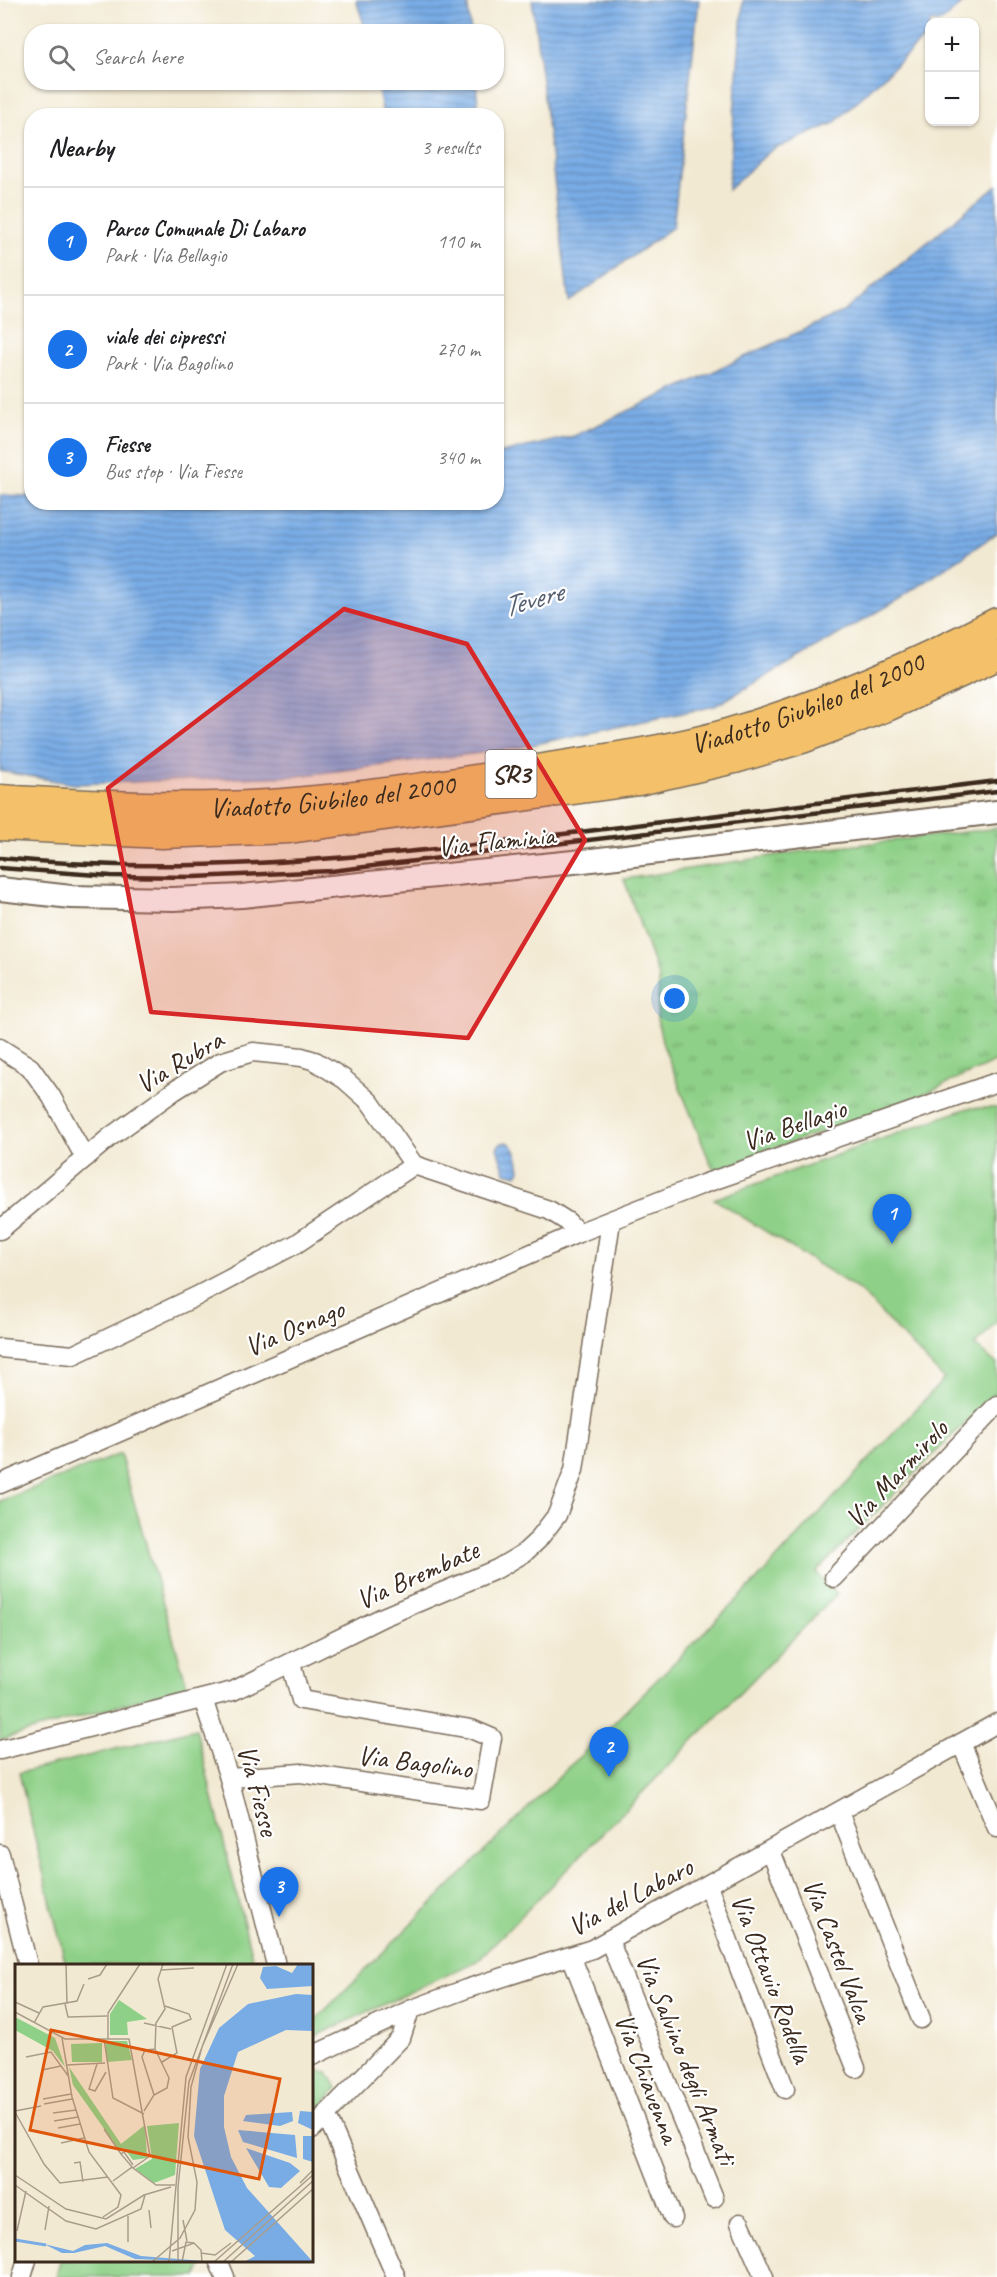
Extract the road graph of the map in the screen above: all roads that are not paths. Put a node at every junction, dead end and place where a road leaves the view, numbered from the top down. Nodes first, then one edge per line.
1 (997, 623) edge
2 (997, 655) edge
3 (0, 800) edge
4 (997, 812) edge
5 (0, 825) edge
6 (0, 889) edge
7 (0, 1048) edge
8 (997, 1082) edge
9 (84, 1158) junction
10 (414, 1166) junction
11 (610, 1221) junction
12 (0, 1230) edge
13 (578, 1233) junction
14 (0, 1348) edge
15 (997, 1405) edge
16 (0, 1484) edge
17 (834, 1578) dead end
18 (291, 1664) junction
19 (203, 1699) junction
20 (997, 1723) edge
21 (961, 1743) junction
22 (0, 1750) edge
23 (229, 1778) junction
24 (839, 1812) junction
25 (997, 1828) edge
26 (771, 1851) junction
27 (0, 1854) edge
28 (708, 1886) junction
29 (609, 1940) junction
30 (572, 1958) junction
31 (28, 1964) edge
32 (276, 1964) edge
33 (410, 2010) junction
34 (921, 2019) dead end
35 (314, 2055) edge
36 (856, 2068) dead end
37 (785, 2089) dead end
38 (326, 2114) junction
39 (314, 2127) edge
40 (714, 2198) dead end
41 (672, 2218) dead end
42 (741, 2223) dead end
43 (26, 2262) edge
44 (219, 2262) edge
45 (22, 2277) edge
46 (225, 2277) edge
47 (396, 2277) edge
48 (764, 2277) edge

1 - 3 highway, Viadotto Giubileo del 2000 / SR3
2 - 5 highway, Viadotto Giubileo del 2000 / SR3
4 - 6 street, Via Flaminia
7 - 9 street
8 - 11 street, Via Bellagio
9 - 10 street, Via Rubra
9 - 12 street, Via Rubra
10 - 13 street
10 - 14 street
11 - 13 street, Via Osnago
11 - 18 street, Via Brembate
13 - 16 street, Via Osnago
15 - 17 street, Via Marmirolo
18 - 19 street, Via Brembate
18 - 23 street, Via Bagolino
19 - 22 street, Via Brembate
19 - 23 street, Via Fiesse
20 - 21 street, Via del Labaro
21 - 24 street, Via del Labaro
21 - 25 street
23 - 32 street, Via Fiesse
24 - 26 street, Via del Labaro
24 - 34 street
26 - 28 street, Via del Labaro
26 - 36 street, Via Castel Valca
27 - 31 street
28 - 29 street, Via del Labaro
28 - 37 street, Via Ottavio Rodella
29 - 30 street, Via del Labaro
29 - 40 street, Via Salvino degli Armati
30 - 33 street, Via del Labaro
30 - 41 street, Via Chiavenna
33 - 35 street, Via del Labaro
33 - 38 street
38 - 39 street
38 - 47 street
42 - 48 street
43 - 45 street
44 - 46 street

